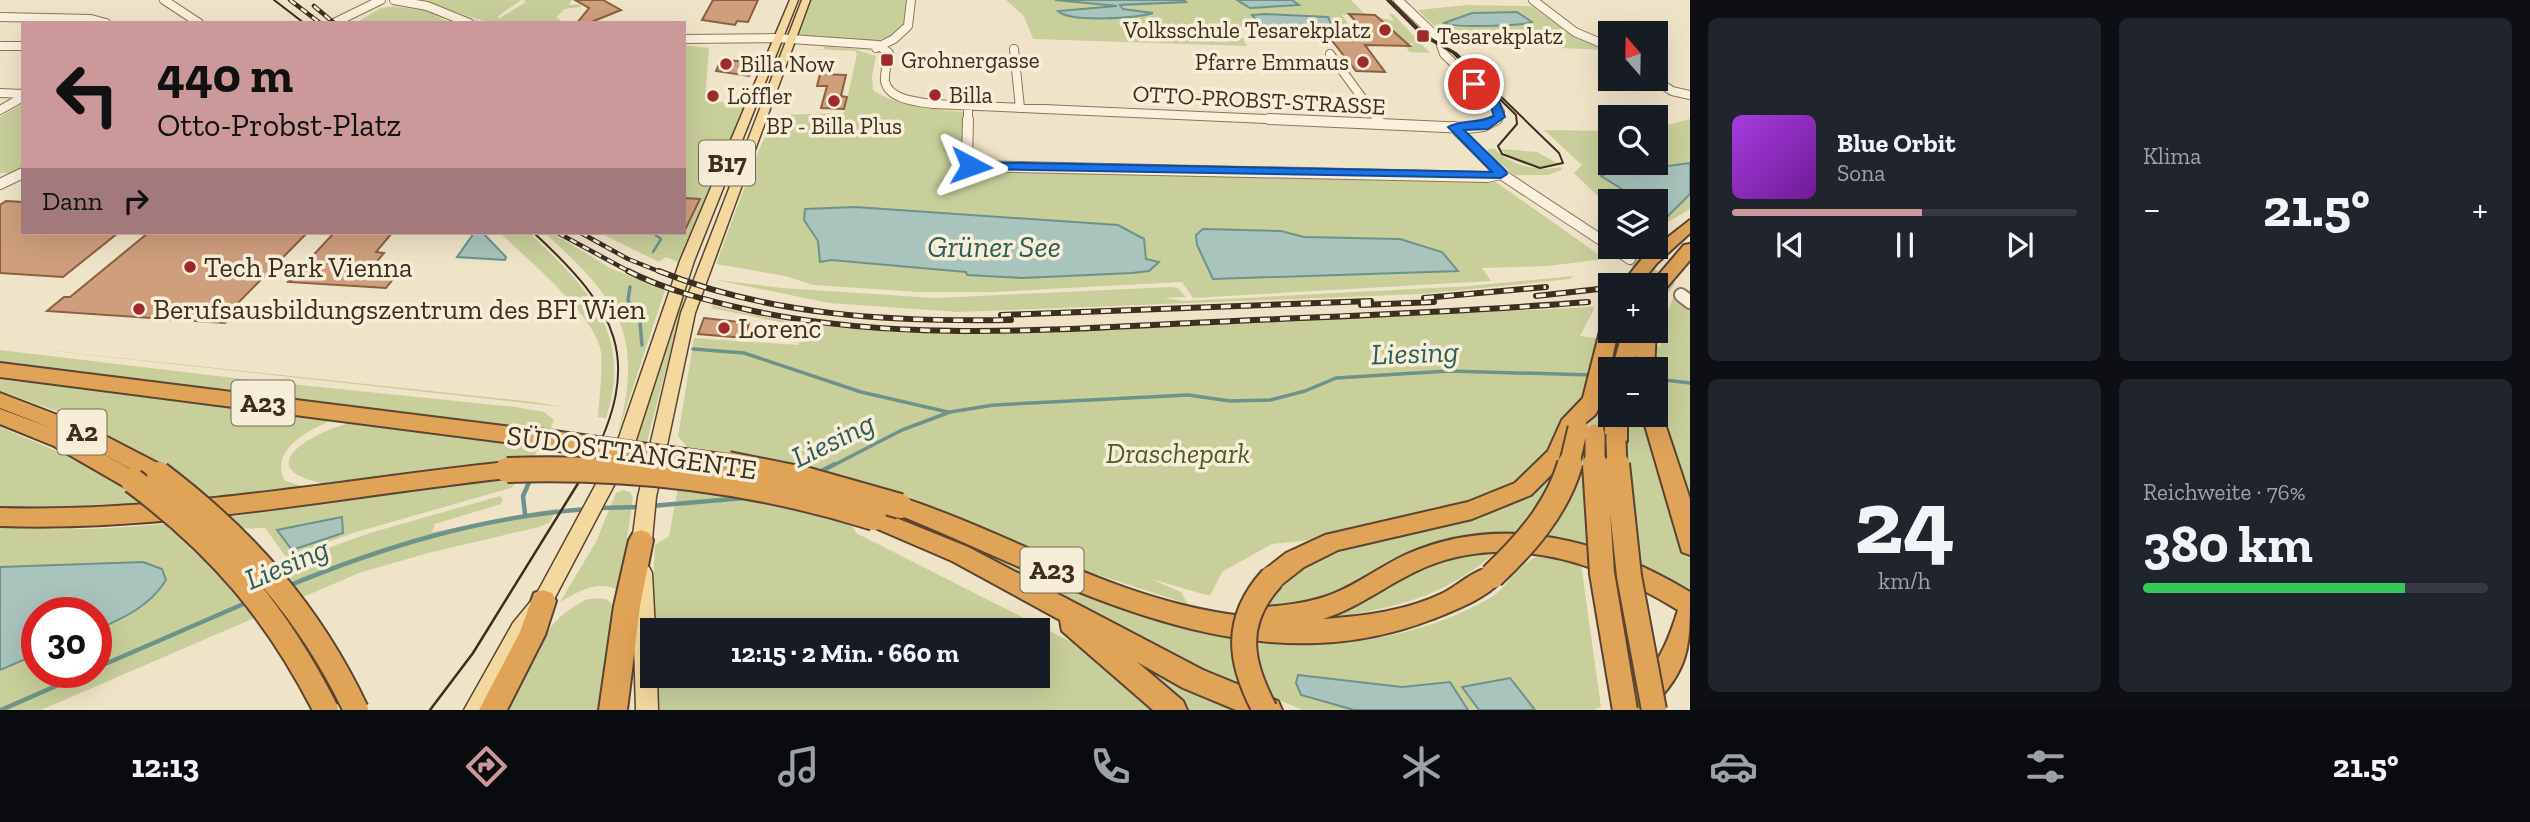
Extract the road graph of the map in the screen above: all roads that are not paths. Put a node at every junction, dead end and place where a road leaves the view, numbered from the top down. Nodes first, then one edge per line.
1 (164, 0) edge
2 (382, 0) edge
3 (394, 0) edge
4 (794, 0) edge
5 (806, 0) edge
6 (911, 0) edge
7 (1398, 0) edge
8 (1533, 0) edge
9 (436, 10) junction
10 (0, 18) edge
11 (98, 21) edge
12 (196, 21) edge
13 (338, 21) edge
14 (349, 21) edge
15 (464, 21) edge
16 (687, 39) edge
17 (783, 41) junction
18 (1598, 42) edge
19 (0, 46) edge
20 (21, 46) edge
21 (878, 47) junction
22 (1014, 49) dead end
23 (1330, 54) dead end
24 (1668, 88) edge
25 (0, 93) edge
26 (1690, 95) edge
27 (21, 96) edge
28 (21, 97) edge
29 (968, 106) junction
30 (1020, 108) junction
31 (0, 110) edge
32 (1381, 124) junction
33 (1454, 127) junction
34 (1501, 174) junction
35 (0, 176) edge
36 (21, 177) edge
37 (0, 187) edge
38 (1690, 225) edge
39 (1598, 238) edge
40 (1690, 249) edge
41 (1640, 273) edge
42 (1668, 275) edge
43 (1606, 343) edge
44 (0, 370) edge
45 (0, 400) edge
46 (1593, 401) junction
47 (0, 416) edge
48 (1617, 427) edge
49 (1656, 427) edge
50 (0, 517) edge
51 (644, 517) junction
52 (1690, 545) edge
53 (1035, 593) junction
54 (543, 601) junction
55 (1690, 605) edge
56 (1690, 611) edge
57 (1208, 623) junction
58 (326, 710) edge
59 (356, 710) edge
60 (475, 710) edge
61 (493, 710) edge
62 (613, 710) edge
63 (647, 710) edge
64 (1173, 710) edge
65 (1267, 710) edge
66 (1626, 710) edge
67 (1654, 710) edge

1 - 12 street
2 - 9 street
2 - 13 street
2 - 14 street
3 - 9 street
4 - 17 main road, B17
5 - 17 main road, B17
6 - 21 street
7 - 33 street, OTTO-PROBST-STRASSE
8 - 18 street
9 - 15 street
10 - 11 street
16 - 17 street
17 - 21 street
17 - 51 main road, B17
17 - 54 main road, B17
19 - 20 street
21 - 29 street, OTTO-PROBST-STRASSE
22 - 30 street
23 - 32 street
24 - 26 street
25 - 27 street
28 - 31 street
29 - 30 street, OTTO-PROBST-STRASSE
29 - 34 street
30 - 32 street, OTTO-PROBST-STRASSE
32 - 33 street, OTTO-PROBST-STRASSE
33 - 34 street
34 - 39 street
35 - 36 street
36 - 37 street
38 - 41 highway
40 - 42 highway
43 - 46 highway, SÜDOSTTANGENTE / A23
44 - 57 highway, SÜDOSTTANGENTE / A23, bridge
45 - 59 highway, A2, bridge
46 - 57 highway, SÜDOSTTANGENTE / A23, bridge
46 - 65 highway, bridge
46 - 66 highway, bridge
47 - 58 highway, A2, bridge
48 - 67 highway, bridge
49 - 52 highway
50 - 53 highway, SÜDOSTTANGENTE / A23, bridge
51 - 62 highway
51 - 63 main road, B17
53 - 64 highway
53 - 65 highway, SÜDOSTTANGENTE / A23
54 - 60 main road, B17
54 - 61 highway
55 - 57 highway
56 - 66 highway

